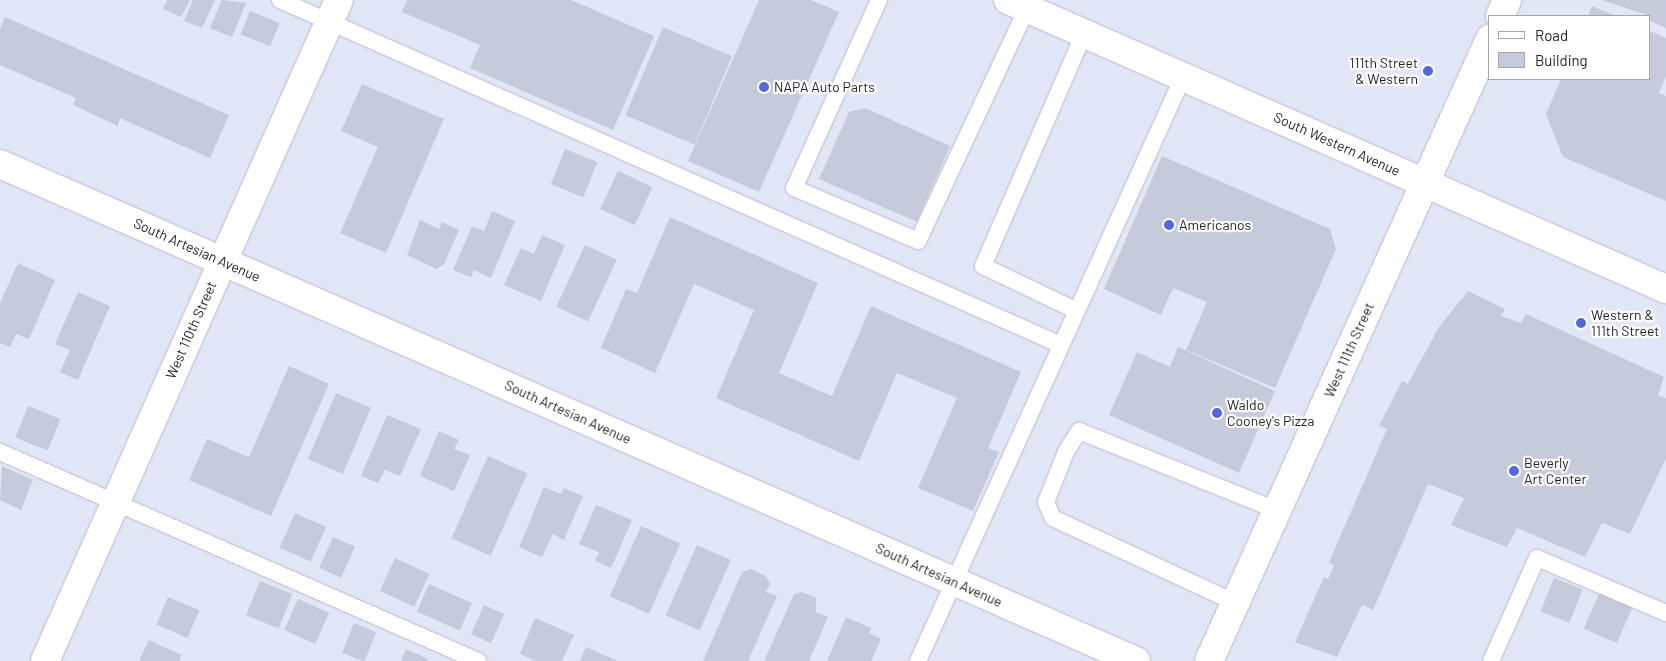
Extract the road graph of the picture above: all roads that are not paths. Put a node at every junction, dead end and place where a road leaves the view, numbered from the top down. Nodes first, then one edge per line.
1 (280, 0) edge
2 (879, 0) edge
3 (1507, 0) edge
4 (1017, 4) edge
5 (334, 11) edge
6 (1500, 15) edge
7 (1084, 34) junction
8 (1488, 43) edge
9 (1183, 77) junction
10 (0, 164) edge
11 (1425, 183) junction
12 (222, 261) junction
13 (1666, 289) edge
14 (1075, 310) junction
15 (1059, 344) junction
16 (0, 452) edge
17 (115, 503) junction
18 (1277, 510) junction
19 (953, 581) junction
20 (1236, 603) junction
21 (1666, 613) edge
22 (45, 661) edge
23 (478, 661) edge
24 (918, 661) edge
25 (1136, 661) edge
26 (1210, 661) edge
27 (1491, 661) edge

1 - 5 lane
2 - 4 lane
3 - 6 street
4 - 7 street, South Western Avenue
5 - 12 street, West 110th Street
5 - 15 lane
7 - 9 street, South Western Avenue
7 - 14 lane
8 - 11 street, West 111th Street
9 - 11 street, South Western Avenue
9 - 14 lane
10 - 12 street, South Artesian Avenue
11 - 13 street, South Western Avenue
11 - 18 street, West 111th Street
12 - 17 street, West 110th Street
12 - 19 street, South Artesian Avenue
14 - 15 lane
15 - 19 lane
16 - 17 lane
17 - 22 street, West 110th Street
17 - 23 lane
18 - 20 street, West 111th Street
18 - 20 lane
19 - 24 lane
19 - 25 street, South Artesian Avenue
20 - 26 street, West 111th Street
21 - 27 lane

